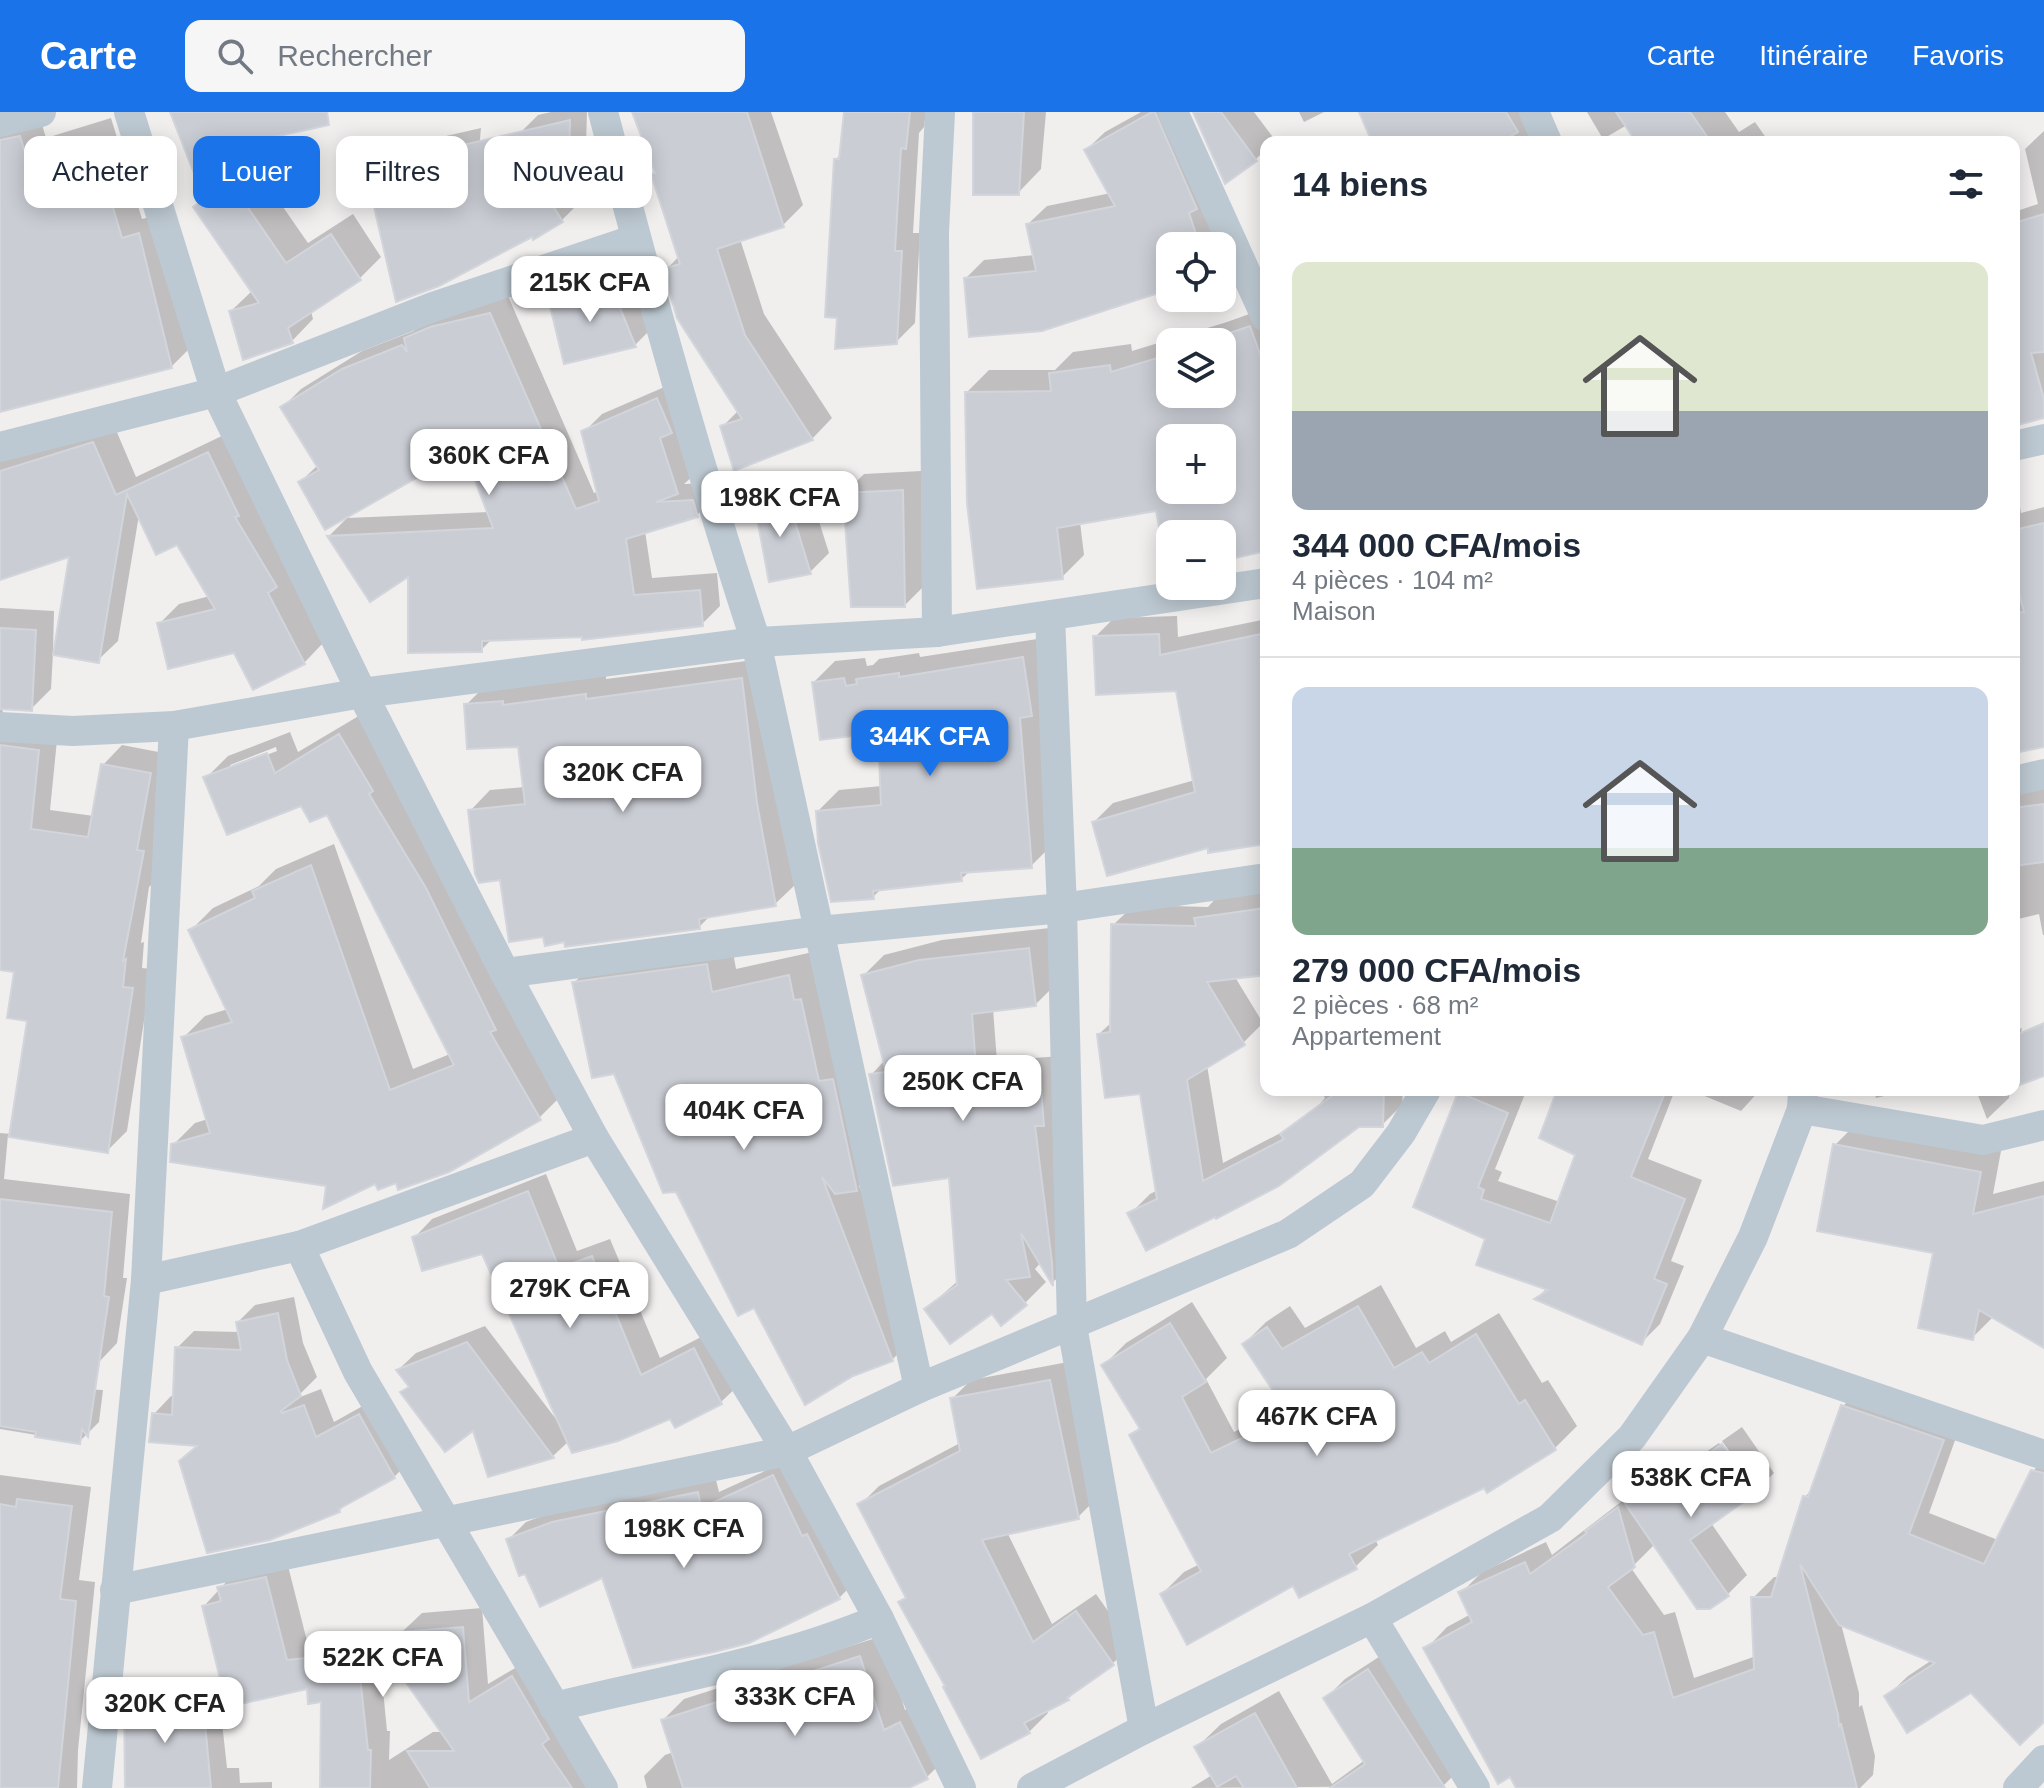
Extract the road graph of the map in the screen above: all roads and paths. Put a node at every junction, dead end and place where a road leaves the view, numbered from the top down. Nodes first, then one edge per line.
1 (41, 112) edge
2 (129, 112) edge
3 (603, 112) edge
4 (940, 112) edge
5 (1173, 112) edge
6 (1534, 112) edge
7 (0, 122) edge
8 (1544, 136) edge
9 (636, 239) junction
10 (1260, 304) edge
11 (216, 392) junction
12 (2044, 439) edge
13 (2020, 445) edge
14 (0, 447) edge
15 (1260, 584) edge
16 (1050, 616) junction
17 (937, 632) junction
18 (756, 642) junction
19 (362, 693) junction
20 (174, 726) junction
21 (0, 727) edge
22 (2044, 774) edge
23 (2020, 780) edge
24 (1260, 879) edge
25 (1062, 908) junction
26 (819, 931) junction
27 (505, 973) junction
28 (1423, 1096) edge
29 (1803, 1100) edge
30 (2044, 1125) edge
31 (594, 1138) junction
32 (299, 1246) junction
33 (146, 1280) junction
34 (1072, 1326) junction
35 (1702, 1338) junction
36 (919, 1388) junction
37 (787, 1451) junction
38 (2044, 1455) edge
39 (447, 1523) junction
40 (115, 1590) junction
41 (1372, 1618) junction
42 (879, 1619) junction
43 (554, 1707) junction
44 (1144, 1729) junction
45 (2044, 1760) edge
46 (97, 1788) edge
47 (603, 1788) edge
48 (961, 1788) edge
49 (1032, 1788) edge
50 (1475, 1788) edge
51 (2018, 1788) edge

1 - 7 street
2 - 11 street
3 - 9 street
4 - 17 street
5 - 10 street
6 - 8 street
9 - 11 street
9 - 18 street
11 - 14 street
11 - 19 street
12 - 13 street
15 - 16 street
16 - 17 street
16 - 25 street
17 - 18 street
18 - 19 street
18 - 26 street
19 - 20 street
19 - 27 street
20 - 21 street
20 - 33 street
22 - 23 street
24 - 25 street
25 - 26 street
25 - 34 street
26 - 27 street
26 - 36 street
27 - 31 street
28 - 34 street
29 - 30 street
29 - 35 street
31 - 32 street
31 - 37 street
32 - 33 street
32 - 39 street
33 - 40 street
34 - 36 street
34 - 44 street
35 - 38 street
35 - 41 street
36 - 37 street
37 - 39 street
37 - 42 street
39 - 40 street
39 - 43 street
40 - 46 street
41 - 44 street
41 - 50 street
42 - 43 street
42 - 48 street
43 - 47 street
44 - 49 street
45 - 51 street

